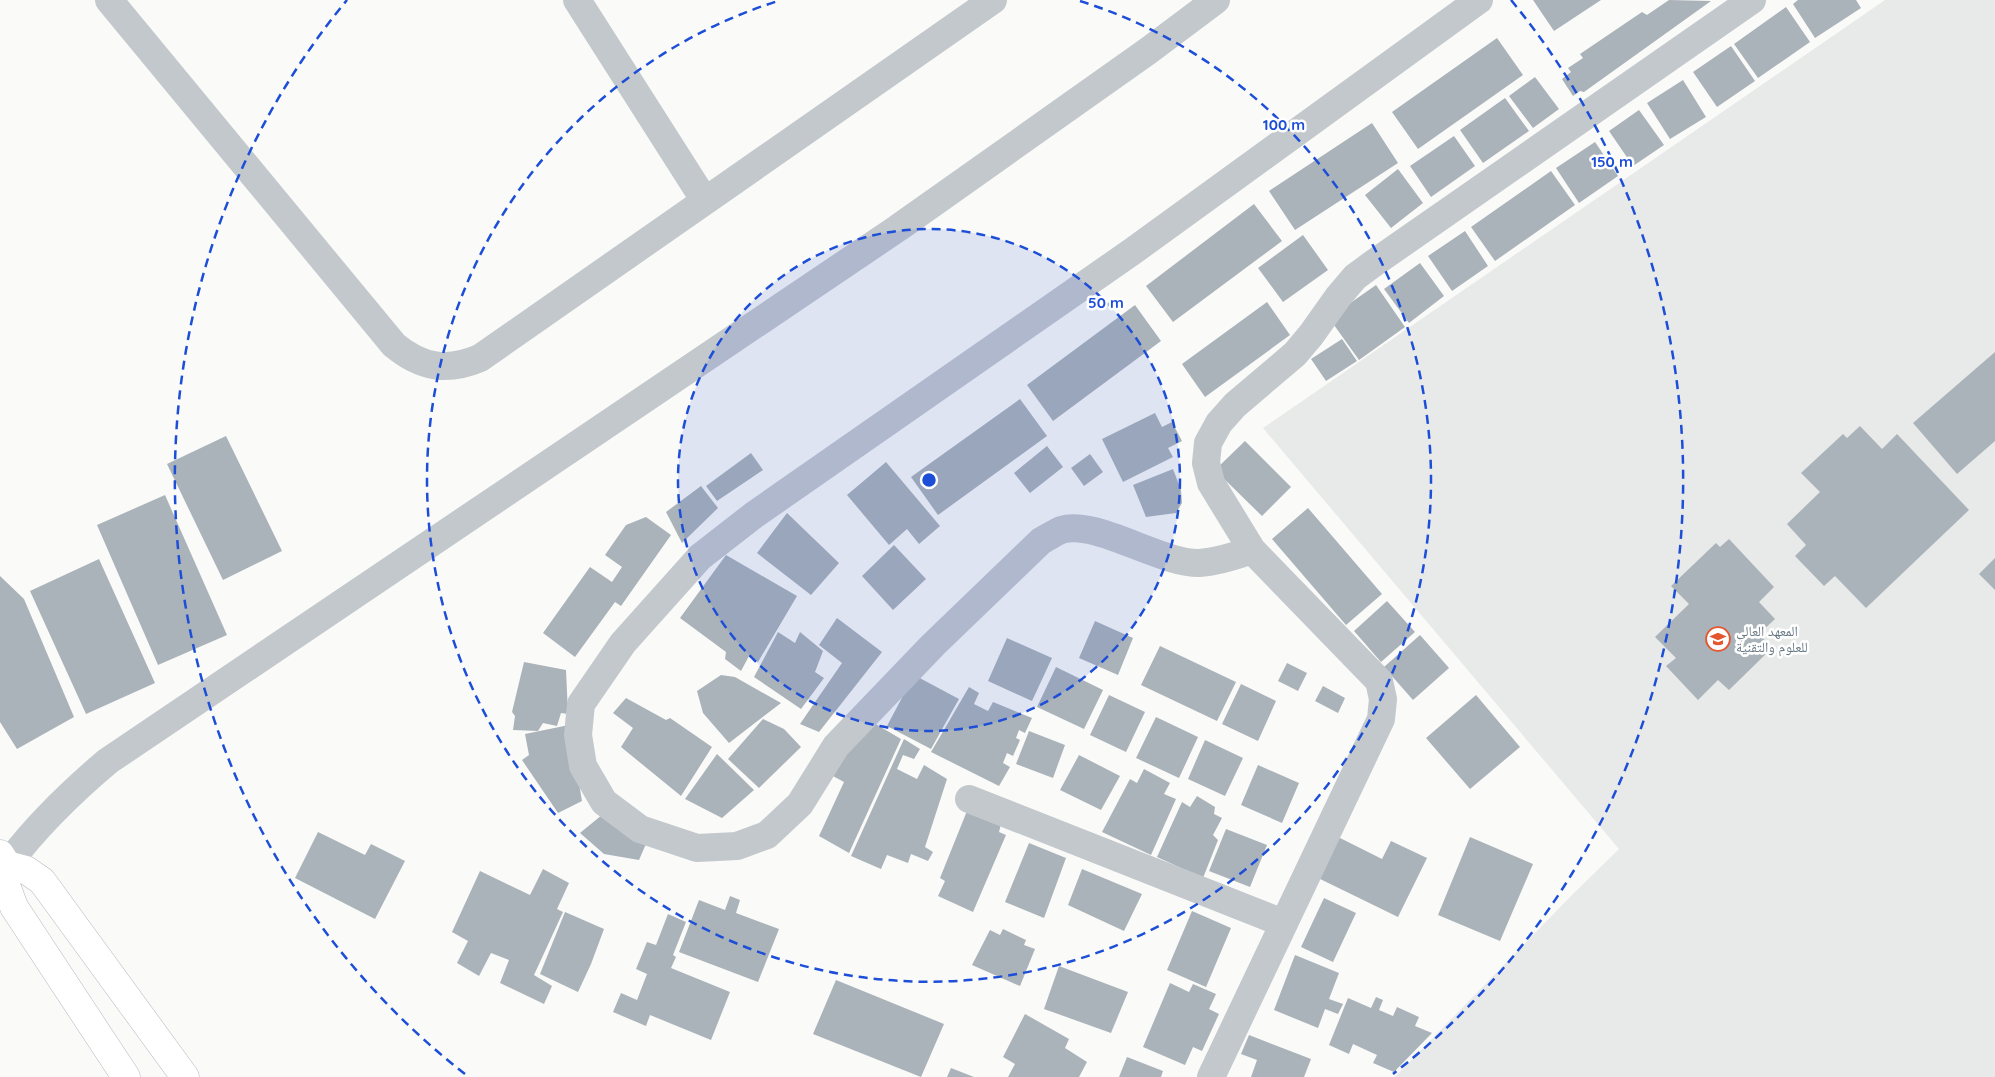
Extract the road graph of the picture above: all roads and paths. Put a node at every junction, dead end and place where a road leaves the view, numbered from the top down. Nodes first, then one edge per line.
1 (109, 0) edge
2 (577, 0) edge
3 (993, 0) edge
4 (1216, 0) edge
5 (1479, 0) edge
6 (1752, 0) edge
7 (705, 201) junction
8 (1252, 550) junction
9 (969, 799) dead end
10 (3, 859) edge
11 (1283, 923) junction
12 (126, 1077) edge
13 (185, 1077) edge
14 (1212, 1077) edge

1 - 7 street
2 - 7 street
3 - 7 street
4 - 10 street
5 - 8 street
6 - 8 street
8 - 11 street
9 - 11 street
10 - 12 main road
10 - 13 main road
11 - 14 street

